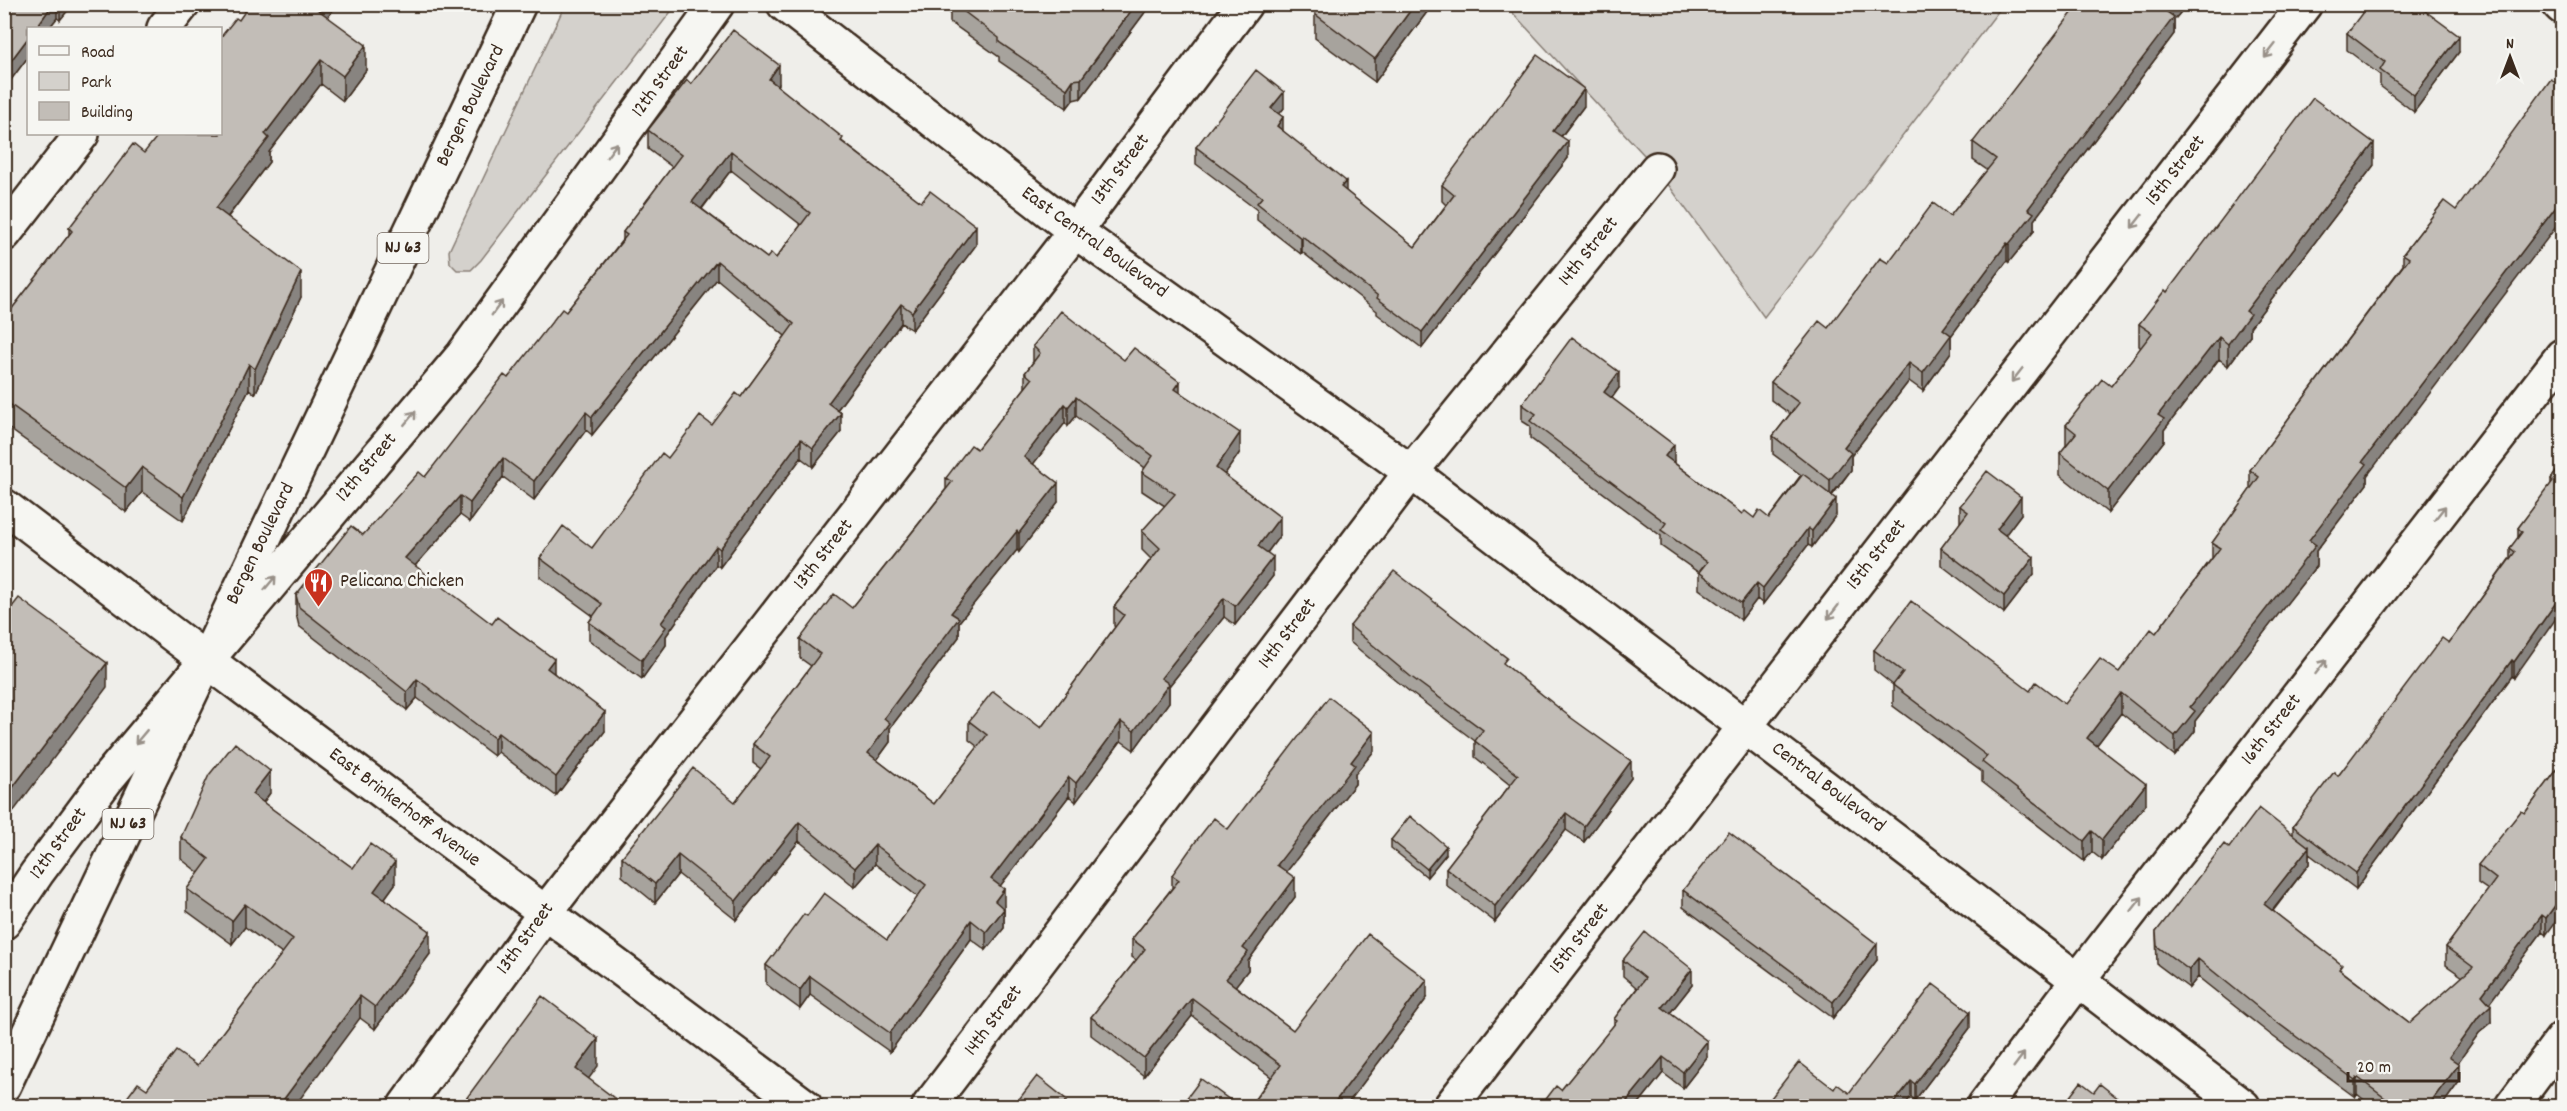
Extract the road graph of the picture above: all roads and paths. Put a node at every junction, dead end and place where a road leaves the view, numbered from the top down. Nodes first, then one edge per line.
1 (183, 4) edge
2 (519, 4) edge
3 (717, 4) edge
4 (784, 4) edge
5 (1245, 4) edge
6 (2306, 4) edge
7 (165, 27) edge
8 (81, 135) edge
9 (1657, 169) dead end
10 (1076, 231) junction
11 (4, 234) edge
12 (2562, 356) edge
13 (1411, 472) junction
14 (4, 506) edge
15 (205, 659) junction
16 (1745, 724) junction
17 (12, 912) edge
18 (545, 913) junction
19 (2078, 980) junction
20 (2562, 1039) edge
21 (4, 1085) edge
22 (405, 1107) edge
23 (805, 1107) edge
24 (929, 1107) edge
25 (1451, 1107) edge
26 (1984, 1107) edge
27 (2243, 1107) edge
28 (2512, 1107) edge

1 - 7 street
2 - 15 street, Bergen Boulevard / NJ 63
15 -> 3 street, 12th Street
4 - 10 street, East Central Boulevard
5 - 10 street, 13th Street
6 -> 16 street, 15th Street
8 - 11 street
9 - 13 street, 14th Street
10 - 13 street, East Central Boulevard
10 - 18 street, 13th Street
19 -> 12 street, 16th Street
13 - 16 street, Central Boulevard
13 - 24 street, 14th Street
14 - 15 street, East Brinkerhoff Avenue
15 -> 17 street, 12th Street
15 - 18 street, East Brinkerhoff Avenue
15 - 21 street, Bergen Boulevard / NJ 63
16 - 19 street, Central Boulevard
16 - 25 street, 15th Street
18 - 22 street, 13th Street
18 - 23 street, East Brinkerhoff Avenue
26 -> 19 street, 16th Street
19 - 27 street, Central Boulevard
20 - 28 street

